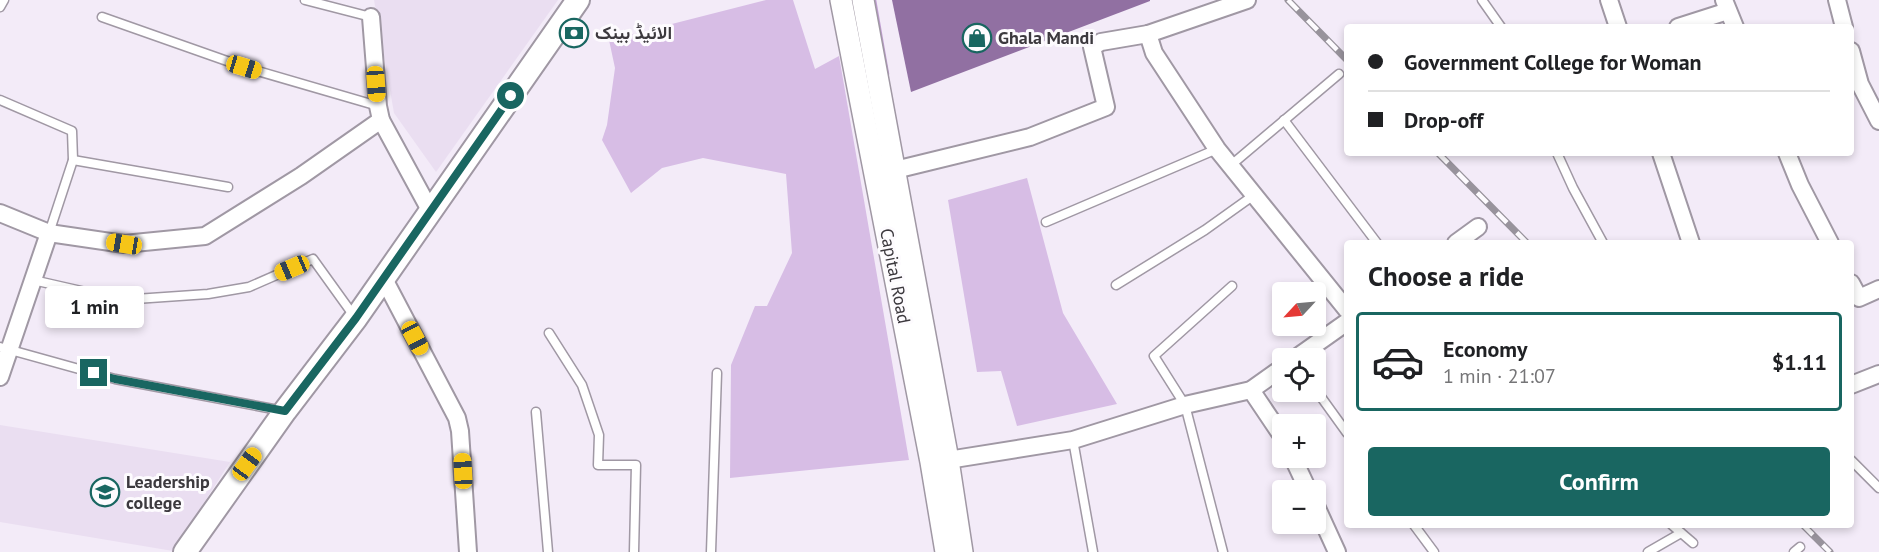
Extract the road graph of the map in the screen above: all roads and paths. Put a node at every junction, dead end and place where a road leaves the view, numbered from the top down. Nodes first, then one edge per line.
1 (4, 0) edge
2 (305, 0) edge
3 (578, 0) edge
4 (842, 0) edge
5 (863, 0) edge
6 (1247, 0) edge
7 (1482, 0) edge
8 (1609, 0) edge
9 (1837, 0) edge
10 (0, 7) edge
11 (1729, 13) edge
12 (371, 16) joint
13 (102, 17) dead end
14 (1499, 24) edge
15 (1617, 24) edge
16 (1689, 24) edge
17 (1843, 24) edge
18 (1148, 34) junction
19 (1854, 62) edge
20 (1339, 74) dead end
21 (1872, 94) edge
22 (0, 100) edge
23 (379, 113) junction
24 (1284, 120) junction
25 (1879, 121) edge
26 (1217, 149) junction
27 (1558, 156) edge
28 (1662, 156) edge
29 (1788, 156) edge
30 (73, 160) junction
31 (1230, 166) junction
32 (895, 170) junction
33 (228, 187) dead end
34 (1254, 195) junction
35 (431, 212) junction
36 (0, 213) edge
37 (1046, 222) dead end
38 (1478, 227) dead end
39 (49, 233) junction
40 (1375, 240) edge
41 (1460, 240) edge
42 (1601, 240) edge
43 (1690, 240) edge
44 (1828, 240) edge
45 (384, 279) junction
46 (33, 280) junction
47 (1116, 285) dead end
48 (1232, 286) dead end
49 (1854, 289) edge
50 (1879, 290) edge
51 (1344, 306) edge
52 (356, 318) junction
53 (1344, 324) edge
54 (549, 333) dead end
55 (4, 348) edge
56 (1310, 348) edge
57 (717, 373) dead end
58 (1879, 374) edge
59 (1272, 375) edge
60 (0, 377) edge
61 (1854, 384) edge
62 (1251, 390) junction
63 (1325, 402) edge
64 (1185, 405) junction
65 (285, 411) junction
66 (536, 412) dead end
67 (1272, 421) edge
68 (1344, 429) edge
69 (1073, 440) junction
70 (940, 461) junction
71 (1854, 463) edge
72 (1879, 488) edge
73 (1326, 528) edge
74 (1416, 528) edge
75 (1675, 528) edge
76 (1681, 533) junction
77 (1693, 543) dead end
78 (185, 552) edge
79 (468, 552) edge
80 (548, 552) edge
81 (634, 552) edge
82 (711, 552) edge
83 (946, 552) edge
84 (962, 552) edge
85 (1093, 552) edge
86 (1223, 552) edge
87 (1337, 552) edge
88 (1434, 552) edge
89 (1648, 552) edge

1 - 10 lane
2 - 12 lane
3 - 35 main road
4 - 70 street, Capital Road
5 - 32 street
6 - 18 street
7 - 14 lane
8 - 15 street
9 - 17 street
11 - 16 street
12 - 23 street
13 - 23 lane
18 - 26 street
18 - 32 street
19 - 21 street
20 - 24 lane
21 - 25 street
22 - 30 lane
23 - 35 street
23 - 39 street
24 - 31 lane
24 - 40 lane
26 - 31 street
26 - 37 lane
27 - 42 lane
28 - 43 street
29 - 44 street
30 - 33 lane
30 - 39 lane
31 - 34 street
32 - 70 street
34 - 47 lane
34 - 51 street
35 - 45 main road
36 - 39 street
38 - 41 street
39 - 46 street
45 - 52 main road
45 - 79 street
46 - 52 lane
46 - 55 street
48 - 64 lane
49 - 50 street
52 - 65 main road
53 - 56 street
54 - 81 lane
55 - 60 street
55 - 65 lane
57 - 82 lane
58 - 61 street
59 - 62 street
62 - 64 street
62 - 67 street
63 - 68 lane
64 - 69 street
64 - 86 lane
65 - 78 main road
66 - 80 lane
69 - 70 street
69 - 85 lane
70 - 83 street, Capital Road
70 - 84 street
71 - 72 lane
73 - 87 street
74 - 88 lane
75 - 76 lane
76 - 77 lane
76 - 89 lane

